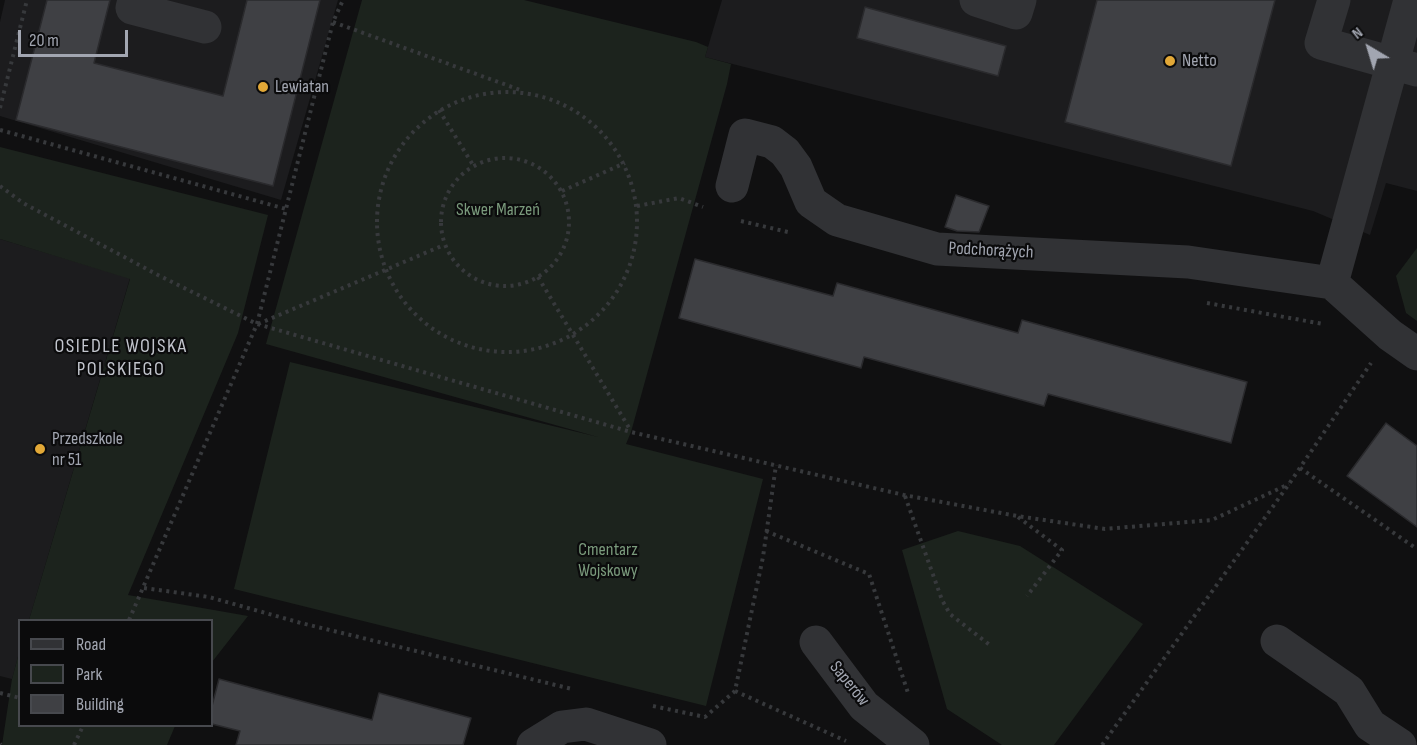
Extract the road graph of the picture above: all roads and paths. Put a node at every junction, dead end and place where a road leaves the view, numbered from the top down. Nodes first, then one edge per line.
1 (27, 0) edge
2 (134, 0) edge
3 (343, 0) edge
4 (976, 0) edge
5 (1020, 0) edge
6 (1334, 0) edge
7 (1410, 0) edge
8 (333, 22) junction
9 (205, 27) dead end
10 (1405, 67) edge
11 (526, 92) junction
12 (0, 108) edge
13 (439, 110) junction
14 (0, 130) edge
15 (625, 163) junction
16 (473, 165) junction
17 (0, 186) edge
18 (732, 186) dead end
19 (562, 191) junction
20 (286, 209) junction
21 (444, 246) junction
22 (386, 271) junction
23 (538, 277) junction
24 (1332, 282) junction
25 (257, 324) junction
26 (573, 335) junction
27 (1389, 335) junction
28 (1417, 354) edge
29 (631, 432) junction
30 (776, 465) junction
31 (1300, 468) junction
32 (1289, 484) junction
33 (904, 495) junction
34 (1017, 516) junction
35 (766, 531) junction
36 (1417, 549) edge
37 (144, 588) junction
38 (1027, 596) dead end
39 (130, 619) edge
40 (1277, 641) dead end
41 (816, 642) dead end
42 (991, 646) dead end
43 (579, 690) dead end
44 (735, 691) junction
45 (0, 693) edge
46 (18, 698) edge
47 (910, 698) dead end
48 (648, 705) dead end
49 (83, 727) edge
50 (74, 745) edge
51 (533, 745) edge
52 (650, 745) edge
53 (854, 745) edge
54 (913, 745) edge
55 (1102, 745) edge
56 (1400, 745) edge

1 - 12 path
2 - 9 street
3 - 8 path
4 - 5 street
6 - 10 street
7 - 10 street
8 - 11 path
8 - 20 path
10 - 24 street
11 - 13 path
11 - 15 path
13 - 16 path
13 - 22 path
14 - 20 path
15 - 19 path
15 - 26 path
16 - 19 path
16 - 21 path
17 - 25 path
18 - 24 street, Podchorążych
19 - 23 path
20 - 25 path
21 - 22 path
21 - 23 path
22 - 25 path
22 - 26 path
23 - 26 path
24 - 27 street
25 - 29 path
25 - 37 path
26 - 29 path
27 - 28 street
27 - 31 path
29 - 30 path
30 - 33 path
30 - 35 path
31 - 32 path
31 - 36 path
32 - 34 path
32 - 55 path
33 - 34 path
33 - 42 path
34 - 38 path
35 - 44 path
35 - 47 path
37 - 39 path
37 - 43 path
40 - 56 street
41 - 54 street, Saperów
44 - 48 path
44 - 53 path
45 - 46 path
49 - 50 path
51 - 52 street

